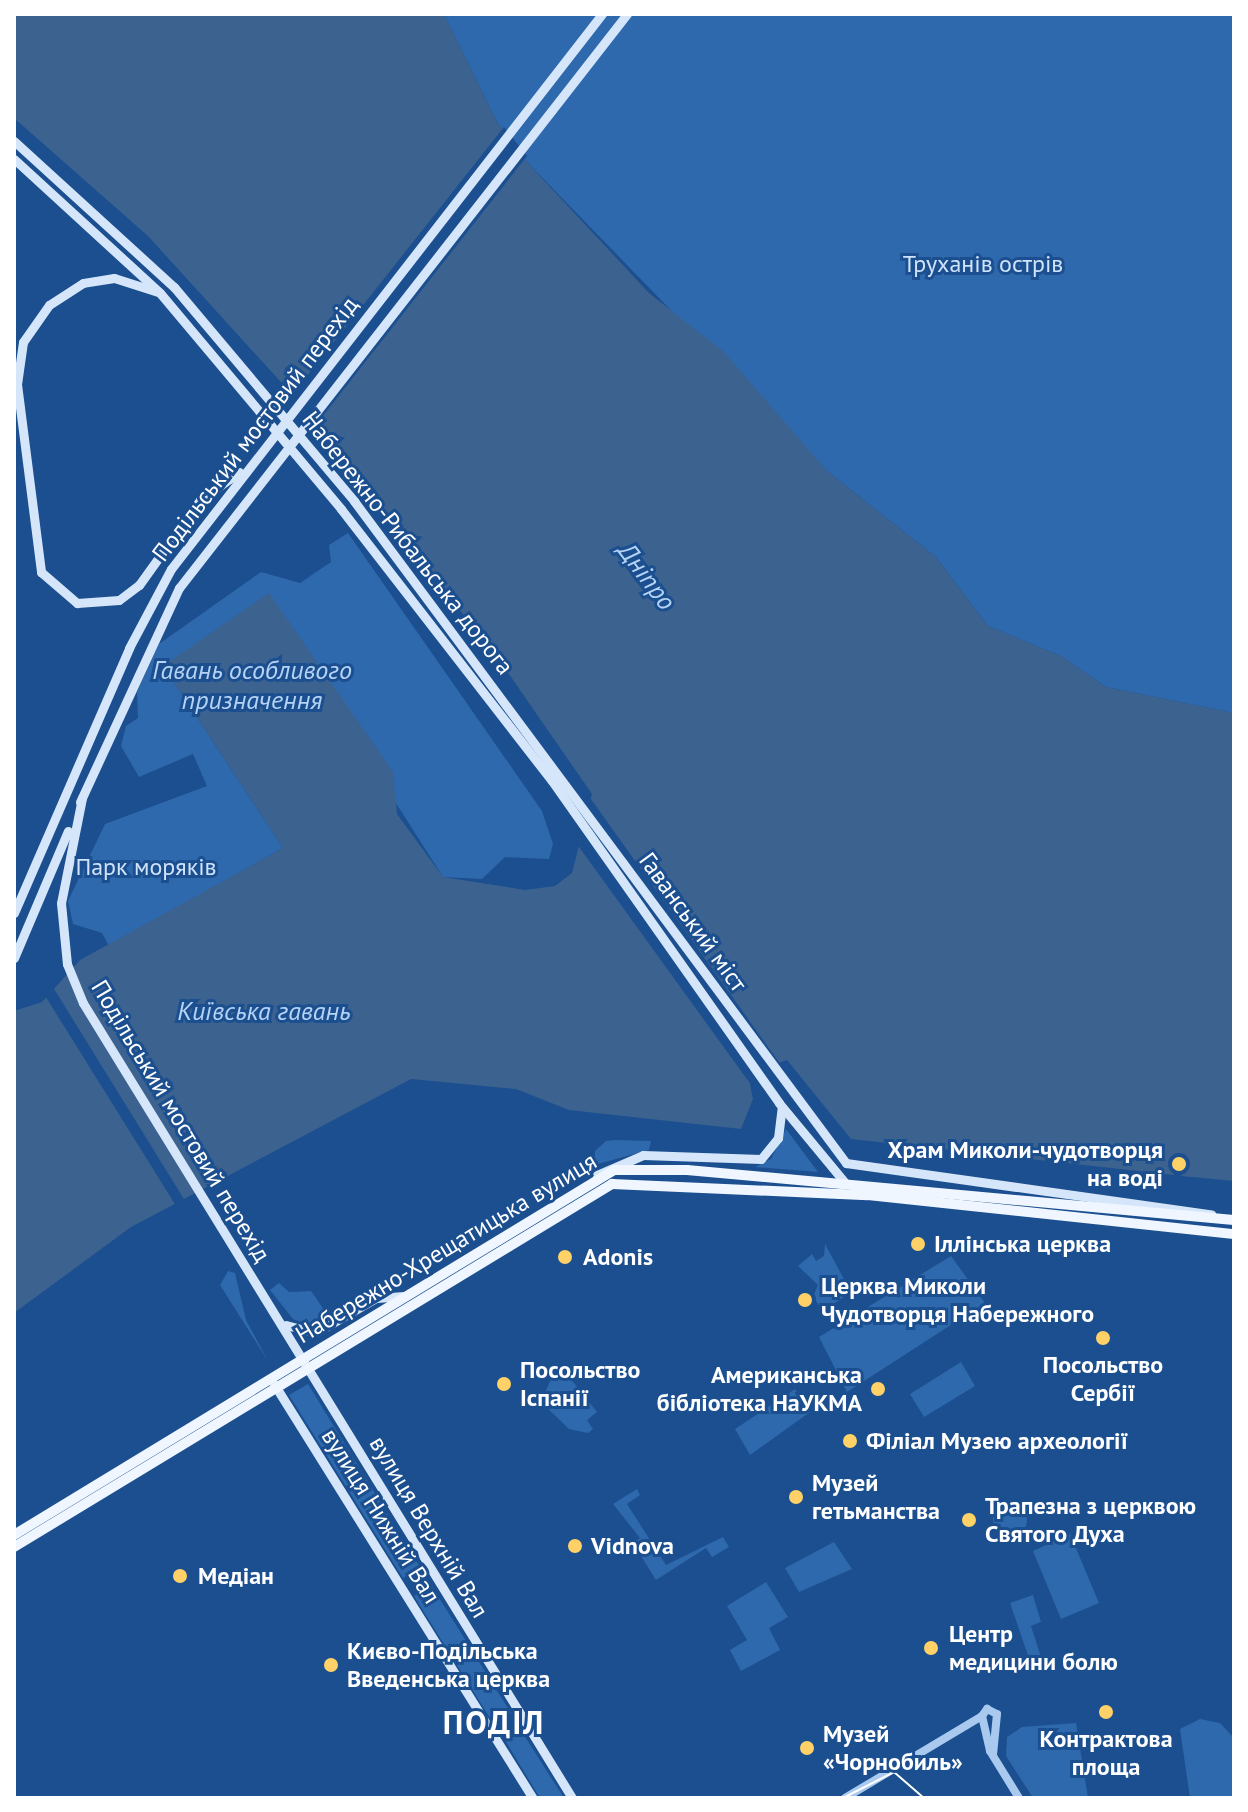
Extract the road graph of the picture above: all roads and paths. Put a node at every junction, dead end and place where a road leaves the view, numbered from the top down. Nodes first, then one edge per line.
1 (602, 14) edge
2 (627, 14) edge
3 (14, 141) edge
4 (14, 159) edge
5 (160, 293) junction
6 (249, 466) junction
7 (561, 772) joint
8 (552, 781) joint
9 (82, 798) junction
10 (14, 913) edge
11 (14, 958) edge
12 (781, 1106) junction
13 (594, 1178) junction
14 (868, 1195) junction
15 (1234, 1220) edge
16 (1234, 1234) edge
17 (404, 1296) junction
18 (278, 1317) junction
19 (307, 1362) junction
20 (273, 1383) junction
21 (14, 1535) edge
22 (14, 1547) edge
23 (980, 1719) junction
24 (992, 1755) junction
25 (533, 1798) edge
26 (572, 1798) edge
27 (845, 1798) edge
28 (1019, 1798) edge

1 - 6 main road, Подільський мостовий перехід
2 - 9 main road, Подільський мостовий перехід
3 - 7 main road, Набережно-Рибальська дорога
4 - 5 main road, Набережно-Рибальська дорога
5 - 6 main road
5 - 8 main road, Набережно-Рибальська дорога
6 - 10 main road, Подільський мостовий перехід
7 - 15 main road, Гаванський міст
8 - 12 main road, Гаванський міст
9 - 11 main road, Подільський мостовий перехід
9 - 18 main road, Подільський мостовий перехід
12 - 13 main road
12 - 14 main road, Гаванський міст
13 - 15 main road, Набережно-Хрещатицька вулиця
13 - 17 main road, Набережно-Хрещатицька вулиця
14 - 16 main road, Набережно-Хрещатицька вулиця
14 - 19 main road, Набережно-Хрещатицька вулиця
17 - 18 main road
17 - 19 main road, Набережно-Хрещатицька вулиця
18 - 19 main road, Подільський мостовий перехід
19 - 20 main road, Набережно-Хрещатицька вулиця
19 - 26 main road, вулиця Верхній Вал
20 - 21 main road, Набережно-Хрещатицька вулиця
20 - 22 main road, Набережно-Хрещатицька вулиця
20 - 25 main road, вулиця Нижній Вал
23 - 24 street
23 - 24 street
23 - 27 street
24 - 28 street

